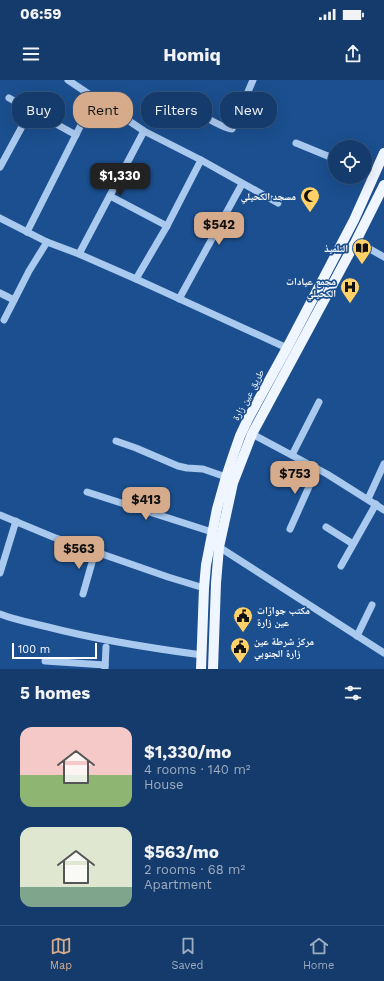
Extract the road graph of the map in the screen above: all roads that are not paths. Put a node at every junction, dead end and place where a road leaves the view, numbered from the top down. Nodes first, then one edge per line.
1 (68, 80) edge
2 (253, 80) edge
3 (87, 92) edge
4 (9, 98) dead end
5 (12, 100) edge
6 (212, 120) edge
7 (133, 123) edge
8 (21, 128) edge
9 (63, 128) edge
10 (80, 128) edge
11 (144, 131) junction
12 (76, 135) junction
13 (296, 143) dead end
14 (384, 153) edge
15 (328, 156) edge
16 (201, 160) junction
17 (0, 167) edge
18 (372, 170) edge
19 (242, 184) junction
20 (366, 184) edge
21 (384, 185) edge
22 (110, 196) junction
23 (278, 203) dead end
24 (0, 218) edge
25 (167, 226) junction
26 (27, 232) junction
27 (356, 240) junction
28 (47, 242) junction
29 (79, 254) junction
30 (384, 257) edge
31 (136, 279) junction
32 (0, 293) edge
33 (180, 299) junction
34 (14, 300) junction
35 (4, 320) dead end
36 (287, 348) junction
37 (319, 402) dead end
38 (252, 434) junction
39 (116, 441) dead end
40 (292, 455) junction
41 (384, 464) edge
42 (317, 468) junction
43 (226, 477) junction
44 (87, 492) dead end
45 (368, 499) junction
46 (376, 504) junction
47 (384, 510) edge
48 (0, 515) edge
49 (16, 521) junction
50 (326, 527) dead end
51 (290, 529) dead end
52 (212, 532) junction
53 (353, 544) junction
54 (219, 547) junction
55 (95, 552) junction
56 (341, 566) dead end
57 (0, 572) edge
58 (204, 588) junction
59 (83, 594) dead end
60 (372, 605) dead end
61 (0, 614) edge
62 (357, 636) junction
63 (106, 647) dead end
64 (384, 653) edge
65 (202, 656) junction
66 (45, 660) dead end
67 (105, 667) edge
68 (201, 669) edge
69 (213, 669) edge

1 - 3 street
2 - 6 street
4 - 5 street
7 - 11 street
8 - 17 street
9 - 12 street
10 - 12 street
11 - 16 street
11 - 22 street
12 - 26 street
13 - 15 street
14 - 18 main road, طريق عين زارة
16 - 19 street
16 - 25 street
19 - 23 street
19 - 33 street
20 - 36 main road, طريق عين زارة
21 - 27 main road
22 - 25 street
22 - 29 street
24 - 26 street
25 - 31 street
26 - 28 street
27 - 30 street
27 - 38 main road
28 - 29 street
28 - 34 street
29 - 31 street
31 - 33 street
32 - 34 street
33 - 36 street
34 - 35 street
36 - 43 main road, طريق عين زارة
37 - 40 street
38 - 40 street
38 - 54 main road
39 - 43 street
40 - 42 street
41 - 45 street
42 - 45 street
42 - 51 street
43 - 52 main road, طريق عين زارة
44 - 52 street
45 - 46 street
46 - 47 street
46 - 53 street
48 - 49 street
49 - 55 street
49 - 57 street
50 - 53 street
52 - 58 main road, طريق عين زارة
53 - 56 street
54 - 62 street
54 - 69 main road
55 - 58 street
55 - 59 street
58 - 65 main road, طريق عين زارة
60 - 62 street
61 - 65 street
62 - 64 street
63 - 67 street
65 - 68 main road, طريق عين زارة
66 - 67 street

